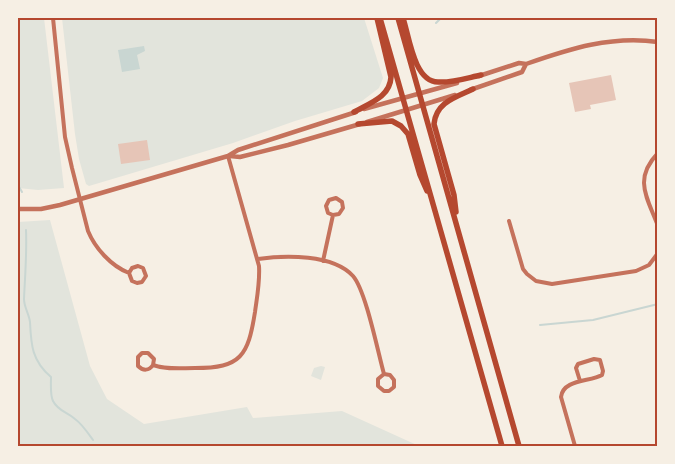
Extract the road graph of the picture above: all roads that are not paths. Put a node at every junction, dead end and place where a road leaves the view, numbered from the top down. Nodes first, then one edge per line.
1 (53, 18) edge
2 (376, 18) edge
3 (380, 18) edge
4 (398, 18) edge
5 (403, 18) edge
6 (658, 42) edge
7 (526, 64) junction
8 (481, 76) junction
9 (473, 89) junction
10 (420, 94) junction
11 (403, 99) junction
12 (424, 105) junction
13 (407, 110) junction
14 (354, 112) junction
15 (358, 124) junction
16 (658, 153) edge
17 (228, 156) junction
18 (80, 200) junction
19 (18, 209) edge
20 (333, 215) junction
21 (437, 216) junction
22 (510, 221) dead end
23 (658, 226) edge
24 (460, 239) junction
25 (658, 253) edge
26 (258, 259) junction
27 (323, 261) junction
28 (129, 273) junction
29 (154, 365) junction
30 (384, 374) junction
31 (580, 381) junction
32 (658, 422) edge
33 (658, 426) edge
34 (502, 446) edge
35 (519, 446) edge
36 (575, 446) edge

1 - 18 street
2 - 14 main road
3 - 11 main road
4 - 10 main road
5 - 8 main road
6 - 7 street
7 - 8 street
7 - 9 street
8 - 10 street
9 - 12 street
9 - 24 main road
10 - 11 street
10 - 12 main road
11 - 13 main road
11 - 14 street
12 - 13 street
12 - 24 main road
13 - 15 street
13 - 21 main road
14 - 17 street
15 - 17 street
15 - 21 main road
16 - 23 street
17 - 18 street
17 - 26 street
18 - 19 street
18 - 28 street
20 - 20 street
20 - 27 street
21 - 34 main road
22 - 25 street
24 - 35 main road
26 - 27 street
26 - 29 street
27 - 30 street
28 - 28 street
29 - 29 street
30 - 30 street
31 - 31 street
31 - 36 street
32 - 33 street

